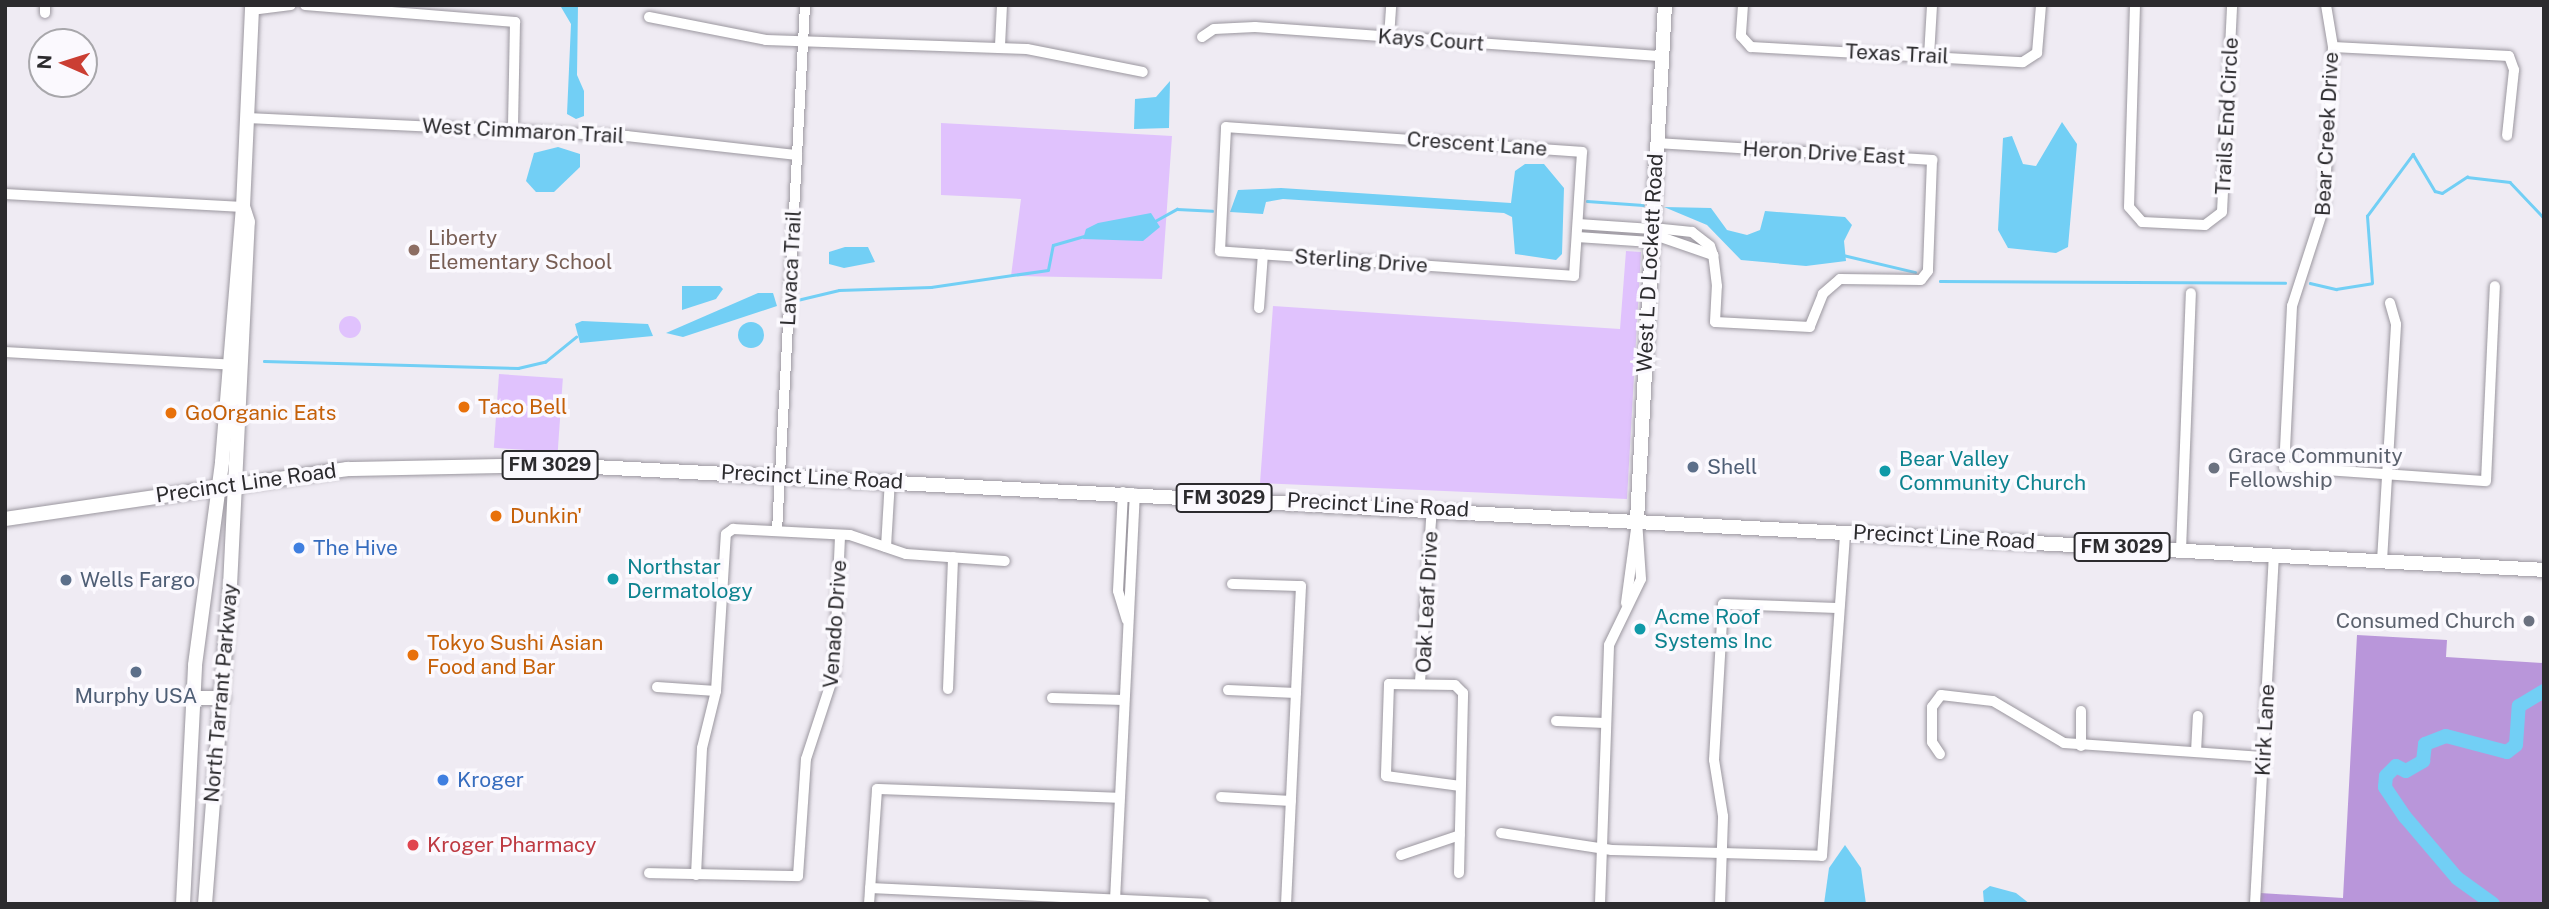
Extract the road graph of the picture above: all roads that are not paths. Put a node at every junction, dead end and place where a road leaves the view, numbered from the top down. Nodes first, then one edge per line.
1 (291, 5) edge
2 (305, 5) edge
3 (805, 5) edge
4 (1002, 5) edge
5 (1391, 5) edge
6 (1665, 5) edge
7 (1743, 5) edge
8 (1932, 5) edge
9 (2041, 5) edge
10 (2136, 5) edge
11 (2232, 5) edge
12 (2326, 5) edge
13 (251, 8) edge
14 (649, 17) dead end
15 (1202, 37) dead end
16 (1389, 37) junction
17 (804, 43) junction
18 (1000, 46) junction
19 (2333, 47) junction
20 (1662, 56) junction
21 (1929, 56) junction
22 (1143, 72) dead end
23 (247, 118) junction
24 (1226, 127) joint
25 (513, 131) junction
26 (2507, 136) dead end
27 (1657, 143) junction
28 (797, 155) junction
29 (5, 194) edge
30 (243, 207) junction
31 (1578, 224) junction
32 (1652, 235) junction
33 (1577, 237) junction
34 (1263, 254) junction
35 (2496, 286) dead end
36 (2191, 293) dead end
37 (2390, 303) dead end
38 (1259, 308) dead end
39 (5, 352) edge
40 (234, 365) junction
41 (780, 475) junction
42 (2387, 477) junction
43 (890, 480) junction
44 (227, 483) junction
45 (1129, 493) junction
46 (1432, 508) junction
47 (5, 519) edge
48 (1637, 520) junction
49 (777, 531) junction
50 (1845, 532) junction
51 (840, 535) junction
52 (886, 547) junction
53 (2181, 550) junction
54 (2274, 555) junction
55 (953, 557) junction
56 (1005, 561) dead end
57 (2382, 561) junction
58 (2544, 570) edge
59 (1232, 584) dead end
60 (1839, 608) junction
61 (1420, 682) junction
62 (657, 687) dead end
63 (948, 689) dead end
64 (1228, 690) dead end
65 (716, 691) junction
66 (1296, 693) junction
67 (194, 698) junction
68 (223, 698) junction
69 (1052, 698) dead end
70 (1124, 700) junction
71 (2081, 712) dead end
72 (2198, 716) dead end
73 (1556, 721) dead end
74 (1606, 723) junction
75 (2081, 746) junction
76 (2196, 752) junction
77 (1940, 754) dead end
78 (2263, 757) junction
79 (1460, 786) junction
80 (1220, 797) dead end
81 (1119, 798) junction
82 (1291, 801) junction
83 (1501, 833) dead end
84 (1460, 835) junction
85 (1602, 848) junction
86 (1723, 853) junction
87 (1401, 855) dead end
88 (649, 873) dead end
89 (1459, 873) dead end
90 (696, 875) junction
91 (870, 888) junction
92 (1115, 900) junction
93 (183, 904) edge
94 (205, 904) edge
95 (869, 904) edge
96 (1205, 904) edge
97 (1286, 904) edge
98 (1600, 904) edge
99 (1720, 904) edge
100 (2255, 904) edge

1 - 13 street
2 - 25 street
3 - 17 street, Lavaca Trail
4 - 18 street
5 - 16 street
6 - 20 main road, West L D Lockett Road
7 - 21 street, Texas Trail
8 - 21 street
9 - 21 street, Texas Trail
10 - 11 street, Trails End Circle
12 - 19 street, Bear Creek Drive
13 - 23 main road
14 - 17 street
15 - 16 street, Kays Court
16 - 20 street, Kays Court
17 - 18 street
17 - 28 street, Lavaca Trail
18 - 22 street
19 - 26 street
19 - 42 street, Bear Creek Drive
20 - 27 main road, West L D Lockett Road
23 - 25 street, West Cimmaron Trail
23 - 30 main road
24 - 31 street, Crescent Lane
24 - 34 street, Sterling Drive
25 - 28 street, West Cimmaron Trail
27 - 32 main road, West L D Lockett Road
27 - 32 street, Heron Drive East
28 - 41 street, Lavaca Trail
29 - 30 street
30 - 40 main road
31 - 32 street
31 - 33 street, Sterling Drive
32 - 33 street
32 - 48 main road, West L D Lockett Road
33 - 34 street, Sterling Drive
34 - 38 street
35 - 42 street
36 - 53 street
37 - 42 street
39 - 40 street
40 - 44 main road
41 - 43 main road, Precinct Line Road / FM 3029
41 - 44 main road, Precinct Line Road / FM 3029
41 - 49 street, Lavaca Trail
42 - 57 street
43 - 45 main road, Precinct Line Road / FM 3029
43 - 52 street
44 - 47 main road, Precinct Line Road / FM 3029
44 - 67 main road, North Tarrant Parkway
44 - 68 main road, North Tarrant Parkway
45 - 46 main road, Precinct Line Road / FM 3029
45 - 70 street
46 - 48 main road, Precinct Line Road / FM 3029
46 - 61 street, Oak Leaf Drive
48 - 50 main road, Precinct Line Road / FM 3029
48 - 74 street
49 - 51 street
49 - 65 street
50 - 53 main road, Precinct Line Road / FM 3029
50 - 60 street
51 - 52 street
51 - 90 street, Venado Drive
52 - 55 street
53 - 54 main road, Precinct Line Road / FM 3029
54 - 57 main road, Precinct Line Road / FM 3029
54 - 78 street, Kirk Lane
55 - 56 street
55 - 63 street
57 - 58 main road, Precinct Line Road / FM 3029
59 - 66 street
60 - 86 street
60 - 86 street
61 - 79 street, Oak Leaf Drive
61 - 79 street
62 - 65 street
64 - 66 street
65 - 90 street
66 - 82 street
67 - 68 main road
67 - 93 main road, North Tarrant Parkway
68 - 94 main road, North Tarrant Parkway
69 - 70 street
70 - 81 street
71 - 75 street
72 - 76 street
73 - 74 street
74 - 85 street
75 - 76 street
75 - 77 street
76 - 78 street
78 - 100 street, Kirk Lane
79 - 84 street, Oak Leaf Drive
80 - 82 street
81 - 91 street
81 - 92 street
82 - 97 street
83 - 85 street
84 - 87 street
84 - 89 street, Oak Leaf Drive
85 - 86 street
85 - 98 street
86 - 99 street
88 - 90 street
91 - 92 street
91 - 95 street
92 - 96 street

